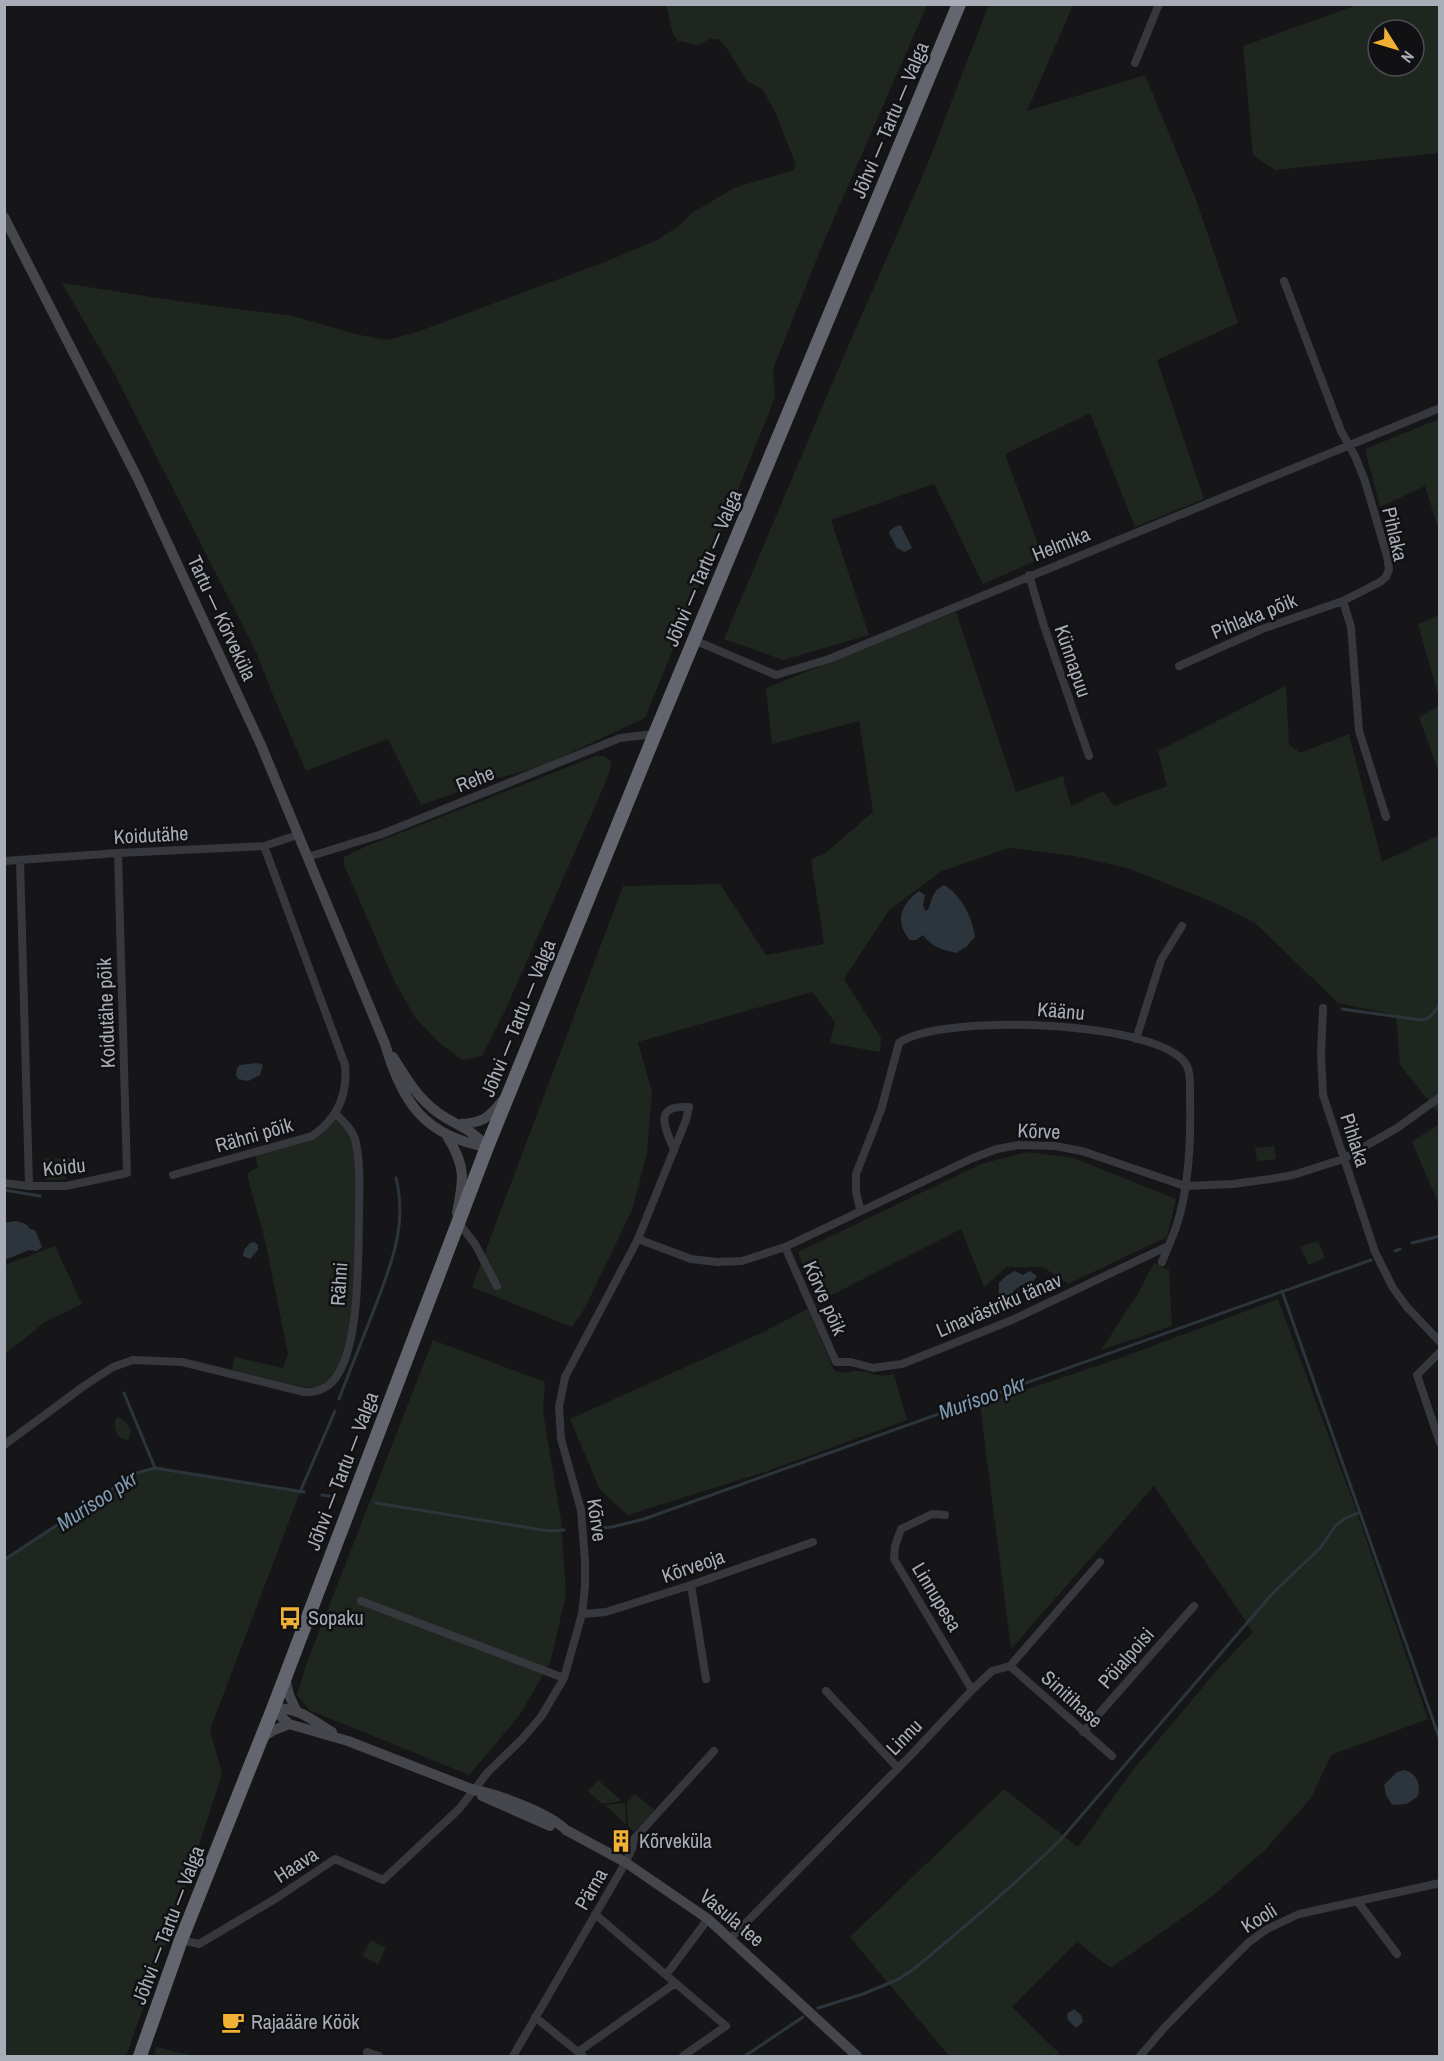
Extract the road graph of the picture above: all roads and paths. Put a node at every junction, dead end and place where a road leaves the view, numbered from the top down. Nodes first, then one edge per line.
1 (959, 4) edge
2 (1160, 4) edge
3 (1135, 63) dead end
4 (4, 217) edge
5 (1284, 281) dead end
6 (1440, 408) edge
7 (1348, 445) junction
8 (1029, 575) junction
9 (1343, 601) junction
10 (694, 640) junction
11 (1179, 666) dead end
12 (655, 734) junction
13 (1089, 756) dead end
14 (1386, 817) dead end
15 (298, 835) junction
16 (264, 846) junction
17 (118, 853) junction
18 (308, 857) junction
19 (21, 860) junction
20 (4, 861) edge
21 (1182, 926) dead end
22 (1323, 1008) dead end
23 (1136, 1040) junction
24 (385, 1044) junction
25 (510, 1091) junction
26 (1440, 1097) edge
27 (336, 1114) junction
28 (460, 1124) junction
29 (447, 1136) junction
30 (487, 1147) junction
31 (674, 1149) junction
32 (1343, 1159) junction
33 (127, 1173) joint
34 (173, 1175) dead end
35 (4, 1183) edge
36 (1185, 1185) junction
37 (29, 1186) junction
38 (860, 1209) junction
39 (456, 1228) junction
40 (638, 1239) junction
41 (1168, 1246) junction
42 (785, 1247) junction
43 (1162, 1262) dead end
44 (497, 1286) dead end
45 (1440, 1342) edge
46 (1440, 1352) edge
47 (836, 1362) joint
48 (1440, 1443) edge
49 (4, 1445) edge
50 (945, 1515) dead end
51 (813, 1542) dead end
52 (1100, 1562) dead end
53 (691, 1585) junction
54 (361, 1601) dead end
55 (1194, 1606) dead end
56 (582, 1614) junction
57 (1010, 1666) junction
58 (285, 1677) junction
59 (564, 1678) junction
60 (706, 1679) dead end
61 (972, 1690) junction
62 (826, 1691) dead end
63 (273, 1709) junction
64 (296, 1710) junction
65 (289, 1724) junction
66 (1083, 1732) junction
67 (261, 1738) junction
68 (348, 1741) junction
69 (714, 1751) dead end
70 (1112, 1756) dead end
71 (898, 1768) junction
72 (474, 1790) junction
73 (625, 1862) junction
74 (1440, 1882) edge
75 (1358, 1902) junction
76 (595, 1914) junction
77 (708, 1918) junction
78 (731, 1938) junction
79 (181, 1940) junction
80 (1396, 1954) dead end
81 (666, 1975) junction
82 (674, 1984) junction
83 (535, 2018) junction
84 (368, 2052) dead end
85 (581, 2054) edge
86 (140, 2056) edge
87 (379, 2056) edge
88 (513, 2056) edge
89 (683, 2056) edge
90 (857, 2056) edge
91 (1140, 2056) edge

1 - 10 highway, Jõhvi — Tartu — Valga
2 - 3 street
4 - 15 main road, Tartu — Kõrveküla
5 - 7 street, Pihlaka
6 - 7 street, Helmika
7 - 8 street, Helmika
7 - 9 street, Pihlaka
8 - 10 street, Helmika
8 - 13 street, Künnapuu
9 - 11 street, Pihlaka põik
9 - 14 street
10 - 12 highway, Jõhvi — Tartu — Valga
12 - 18 street, Rehe
12 - 25 highway, Jõhvi — Tartu — Valga
15 - 16 street, Koidutähe
15 - 18 main road, Tartu — Kõrveküla
16 - 17 street, Koidutähe
16 - 27 street
17 - 19 street, Koidutähe
17 - 33 street, Koidutähe põik
18 - 24 main road, Tartu — Kõrveküla
19 - 20 street, Koidutähe
19 - 37 street
21 - 23 street
22 - 32 street, Pihlaka
23 - 36 street, Käänu
23 - 38 street, Käänu
24 - 28 main road, Tartu — Kõrveküla
24 - 29 main road, Tartu — Kõrveküla
25 - 28 main road
25 - 30 highway, Jõhvi — Tartu — Valga
26 - 32 street, Kõrve
27 - 34 street, Rähni põik
27 - 49 street, Rähni
28 - 30 main road, Tartu — Kõrveküla
29 - 30 main road, Tartu — Kõrveküla
29 - 39 main road
30 - 39 highway, Jõhvi — Tartu — Valga
31 - 31 street, Kõrve
31 - 40 street, Kõrve
32 - 36 street, Kõrve
32 - 45 street, Pihlaka
33 - 37 street, Koidu
35 - 37 street, Koidu
36 - 38 street, Kõrve
36 - 41 street, Käänu
38 - 42 street, Kõrve
39 - 44 street
39 - 58 highway, Jõhvi — Tartu — Valga
40 - 42 street, Kõrve
40 - 56 street, Kõrve
41 - 43 street, Käänu
41 - 47 street, Linavästriku tänav
42 - 47 street, Kõrve põik
46 - 48 street
50 - 61 street, Linnupesa
51 - 53 street, Kõrveoja
52 - 57 street, Linnu
53 - 56 street, Kõrveoja
53 - 60 street
54 - 59 street
55 - 66 street, Pöialpoisi
56 - 59 street, Kõrve
57 - 61 street, Linnu
57 - 66 street, Sinitihase
58 - 63 highway, Jõhvi — Tartu — Valga
58 - 64 main road
59 - 72 street, Kõrve
61 - 71 street, Linnu
62 - 71 street
63 - 64 main road, Vasula tee
63 - 65 main road, Vasula tee
63 - 67 highway, Jõhvi — Tartu — Valga
64 - 68 main road, Vasula tee
65 - 67 main road
65 - 68 main road, Vasula tee
66 - 70 street, Sinitihase
67 - 79 highway, Jõhvi — Tartu — Valga
68 - 72 main road, Vasula tee
69 - 73 street, Pärna
71 - 78 street, Linnu
72 - 73 main road, Vasula tee
72 - 79 street, Haava
73 - 76 street, Pärna
73 - 77 main road, Vasula tee
74 - 75 street, Kooli
75 - 80 street
75 - 91 street, Kooli
76 - 81 street
76 - 83 street, Pärna
77 - 78 main road, Vasula tee
77 - 81 street
78 - 90 main road, Vasula tee
79 - 86 highway, Jõhvi — Tartu — Valga
81 - 82 street
82 - 85 street
82 - 89 street
83 - 85 street
83 - 88 street, Pärna
84 - 87 street

